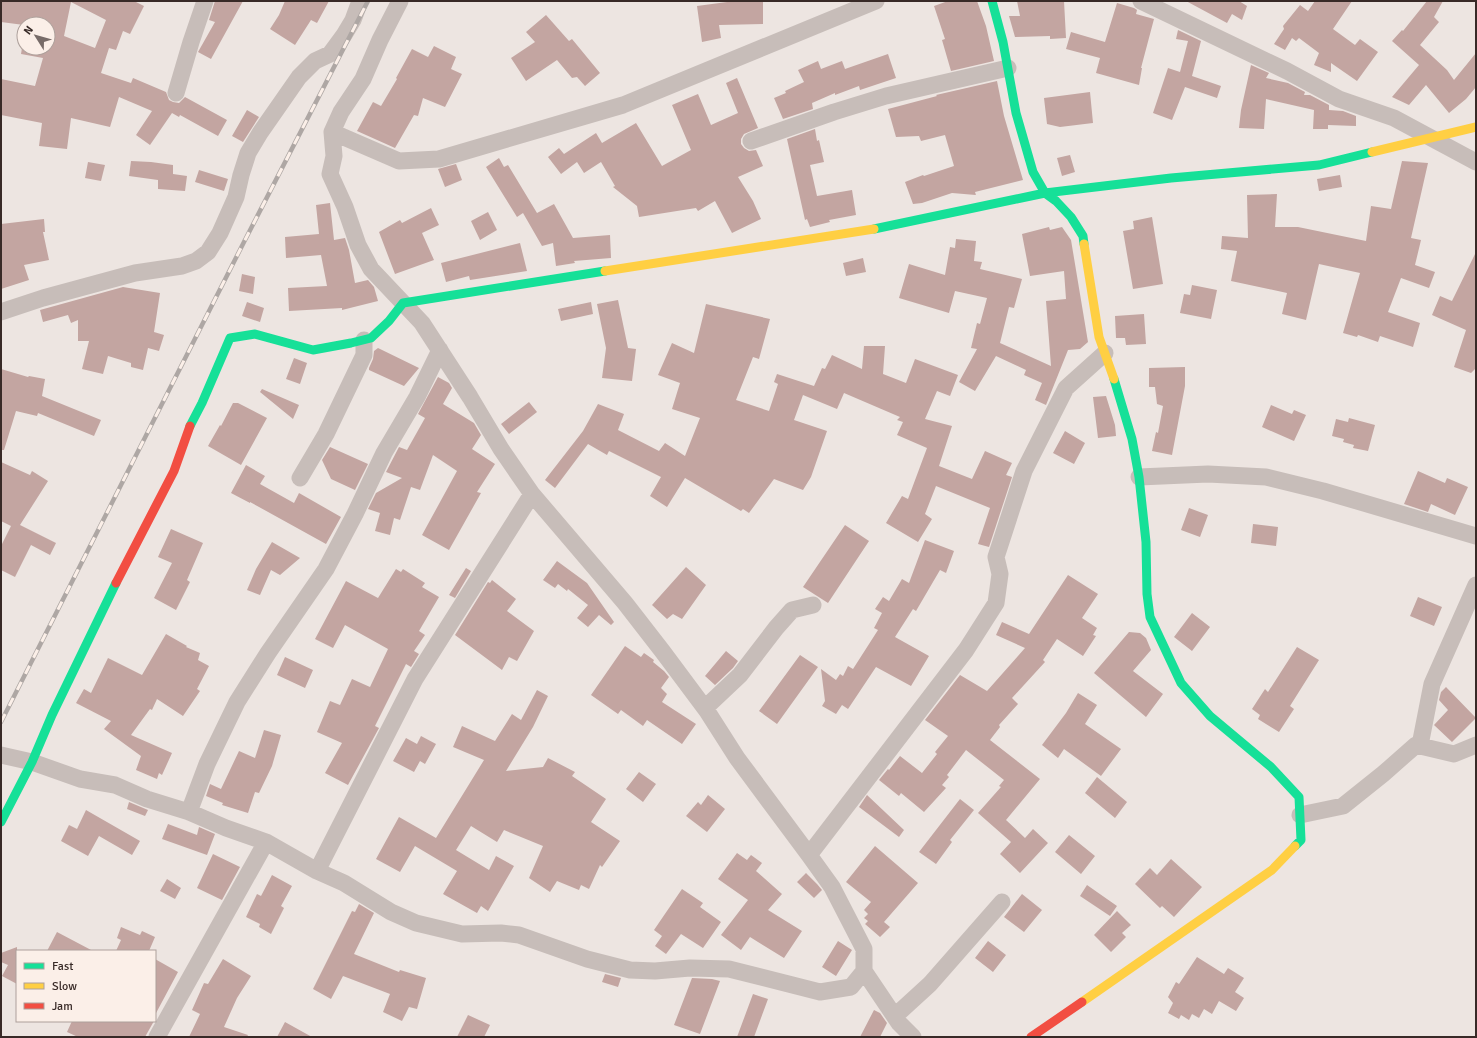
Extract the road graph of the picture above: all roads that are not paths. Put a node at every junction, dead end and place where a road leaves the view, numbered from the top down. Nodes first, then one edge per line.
1 (205, 1) edge
2 (360, 1) edge
3 (400, 1) edge
4 (876, 1) edge
5 (992, 1) edge
6 (1141, 1) edge
7 (1008, 68) junction
8 (176, 92) dead end
9 (1476, 127) edge
10 (332, 132) junction
11 (1432, 138) junction
12 (751, 141) dead end
13 (1476, 162) edge
14 (1045, 193) junction
15 (403, 303) junction
16 (1, 312) edge
17 (364, 340) junction
18 (440, 350) junction
19 (1105, 353) junction
20 (1139, 477) junction
21 (300, 478) dead end
22 (532, 494) junction
23 (1476, 536) edge
24 (1476, 585) edge
25 (813, 605) dead end
26 (705, 708) junction
27 (1421, 740) dead end
28 (1476, 745) edge
29 (1, 755) edge
30 (32, 762) junction
31 (189, 812) junction
32 (1300, 815) junction
33 (1, 822) edge
34 (266, 842) junction
35 (809, 855) junction
36 (317, 871) junction
37 (1002, 902) dead end
38 (864, 971) junction
39 (895, 1016) junction
40 (157, 1037) edge
41 (913, 1037) edge
42 (1031, 1037) edge

1 - 8 street
2 - 16 street
3 - 10 street
4 - 10 street
5 - 7 street
6 - 11 street
7 - 12 street
7 - 14 street
9 - 11 street
10 - 15 street
11 - 13 street
11 - 14 street
14 - 15 street
14 - 19 street
15 - 17 street
15 - 18 street
17 - 21 street
17 - 30 street
18 - 22 street
18 - 31 street
19 - 20 street
19 - 35 street
20 - 23 street
20 - 32 street
22 - 26 street
22 - 36 street
24 - 27 street
25 - 26 street
26 - 35 street
28 - 32 street
29 - 30 street
30 - 31 street
30 - 33 street
31 - 34 street
32 - 42 street
34 - 36 street
34 - 40 street
35 - 38 street
36 - 38 street
37 - 39 street
38 - 39 street
39 - 41 street

